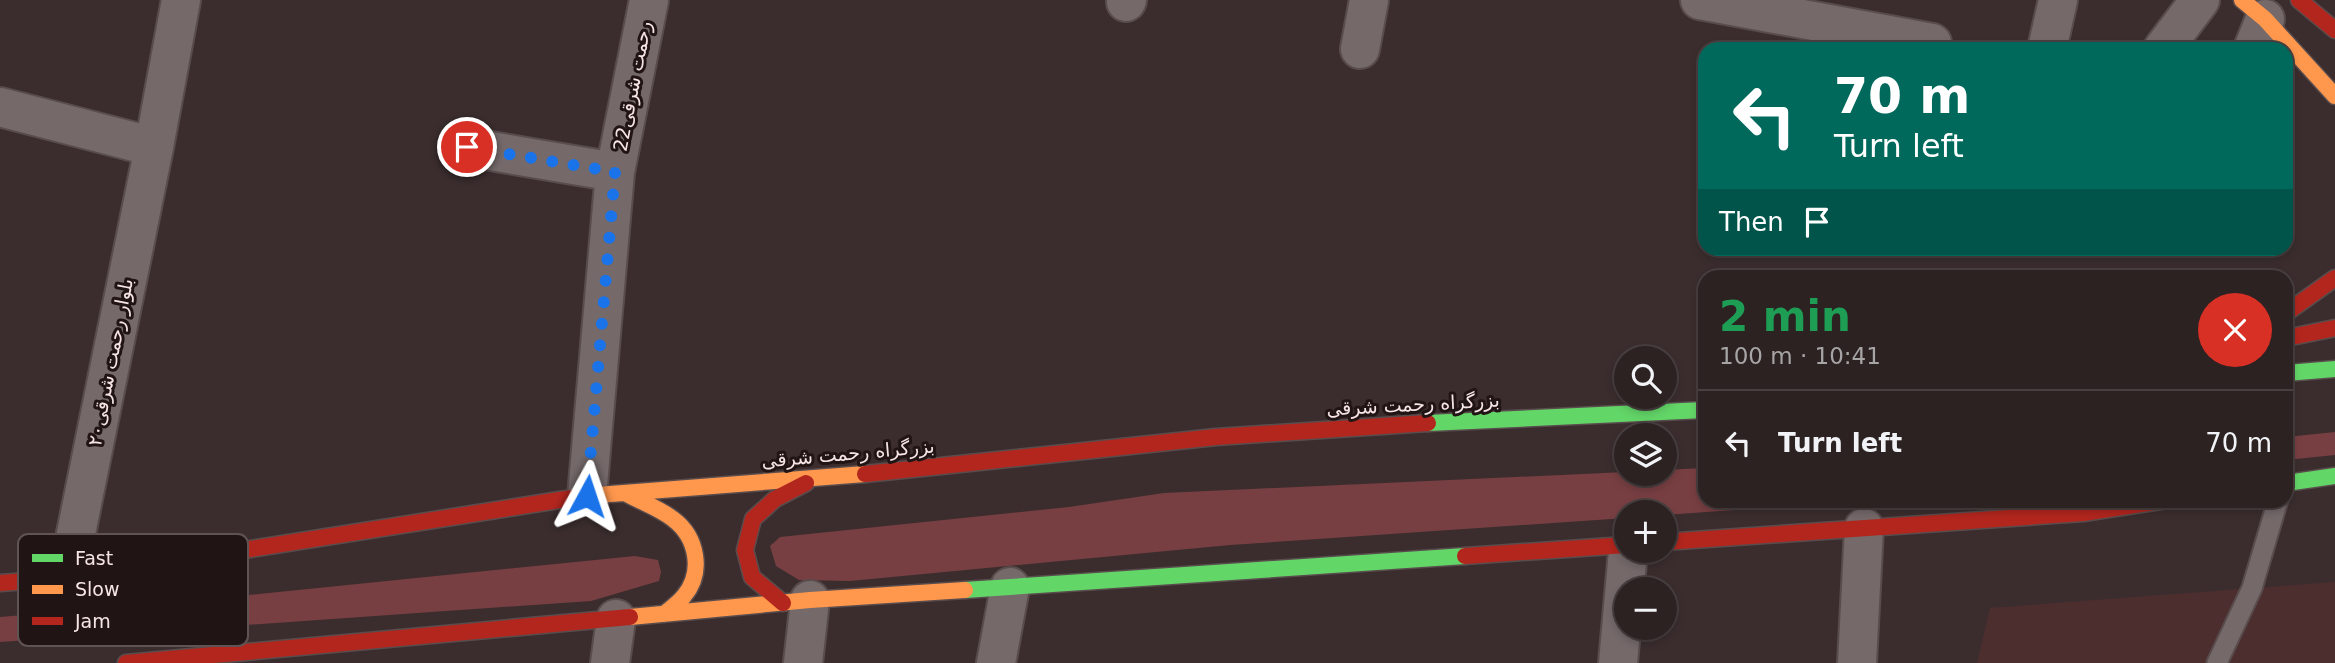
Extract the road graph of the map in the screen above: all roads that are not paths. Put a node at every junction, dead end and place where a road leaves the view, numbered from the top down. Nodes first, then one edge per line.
1 (181, 0) edge
2 (1369, 0) edge
3 (1700, 0) edge
4 (2058, 0) edge
5 (2200, 0) edge
6 (2299, 0) edge
7 (646, 1) edge
8 (1801, 9) edge
9 (2253, 23) edge
10 (2335, 30) edge
11 (1928, 42) edge
12 (2049, 42) edge
13 (2168, 42) edge
14 (2274, 42) edge
15 (1360, 49) dead end
16 (2293, 59) edge
17 (2335, 96) edge
18 (0, 107) edge
19 (154, 147) junction
20 (467, 147) dead end
21 (615, 172) junction
22 (2335, 278) edge
23 (2293, 308) edge
24 (2335, 328) edge
25 (2293, 337) edge
26 (2335, 369) edge
27 (2293, 372) edge
28 (1698, 410) edge
29 (2335, 476) edge
30 (815, 479) junction
31 (2293, 482) edge
32 (625, 493) junction
33 (587, 496) junction
34 (2115, 508) edge
35 (2276, 508) edge
36 (1864, 528) junction
37 (76, 534) edge
38 (1677, 541) edge
39 (1614, 546) edge
40 (248, 549) edge
41 (1627, 563) edge
42 (18, 582) edge
43 (0, 583) edge
44 (1010, 587) junction
45 (796, 602) junction
46 (664, 614) junction
47 (616, 619) junction
48 (388, 651) edge
49 (195, 660) edge
50 (126, 663) edge
51 (611, 663) edge
52 (803, 663) edge
53 (996, 663) edge
54 (1618, 663) edge
55 (1857, 663) edge
56 (2217, 663) edge

1 - 19 street, بلوار رحمت شرقی۲۰
2 - 15 street
3 - 8 street
4 - 12 street
5 - 13 street
6 - 10 main road
7 - 21 street, 22رحمت شرقی
8 - 11 street
9 - 14 main road
16 - 17 main road
18 - 19 street
19 - 37 street, بلوار رحمت شرقی۲۰
20 - 21 street
21 - 33 street, 22رحمت شرقی
22 - 23 main road
24 - 25 main road
26 - 27 main road
28 - 30 main road, بزرگراه رحمت شرقی
29 - 31 main road
30 - 32 main road, بزرگراه رحمت شرقی
30 - 45 main road
32 - 33 main road, بزرگراه رحمت شرقی
32 - 46 main road
33 - 40 main road, بزرگراه رحمت شرقی
34 - 36 main road
35 - 56 lane
36 - 38 main road
36 - 55 street
39 - 44 main road
41 - 54 street
42 - 43 main road, بزرگراه رحمت شرقی
44 - 45 main road
44 - 53 street
45 - 46 main road
45 - 52 street
46 - 47 main road
47 - 48 main road
47 - 51 street
48 - 49 main road
49 - 50 main road

